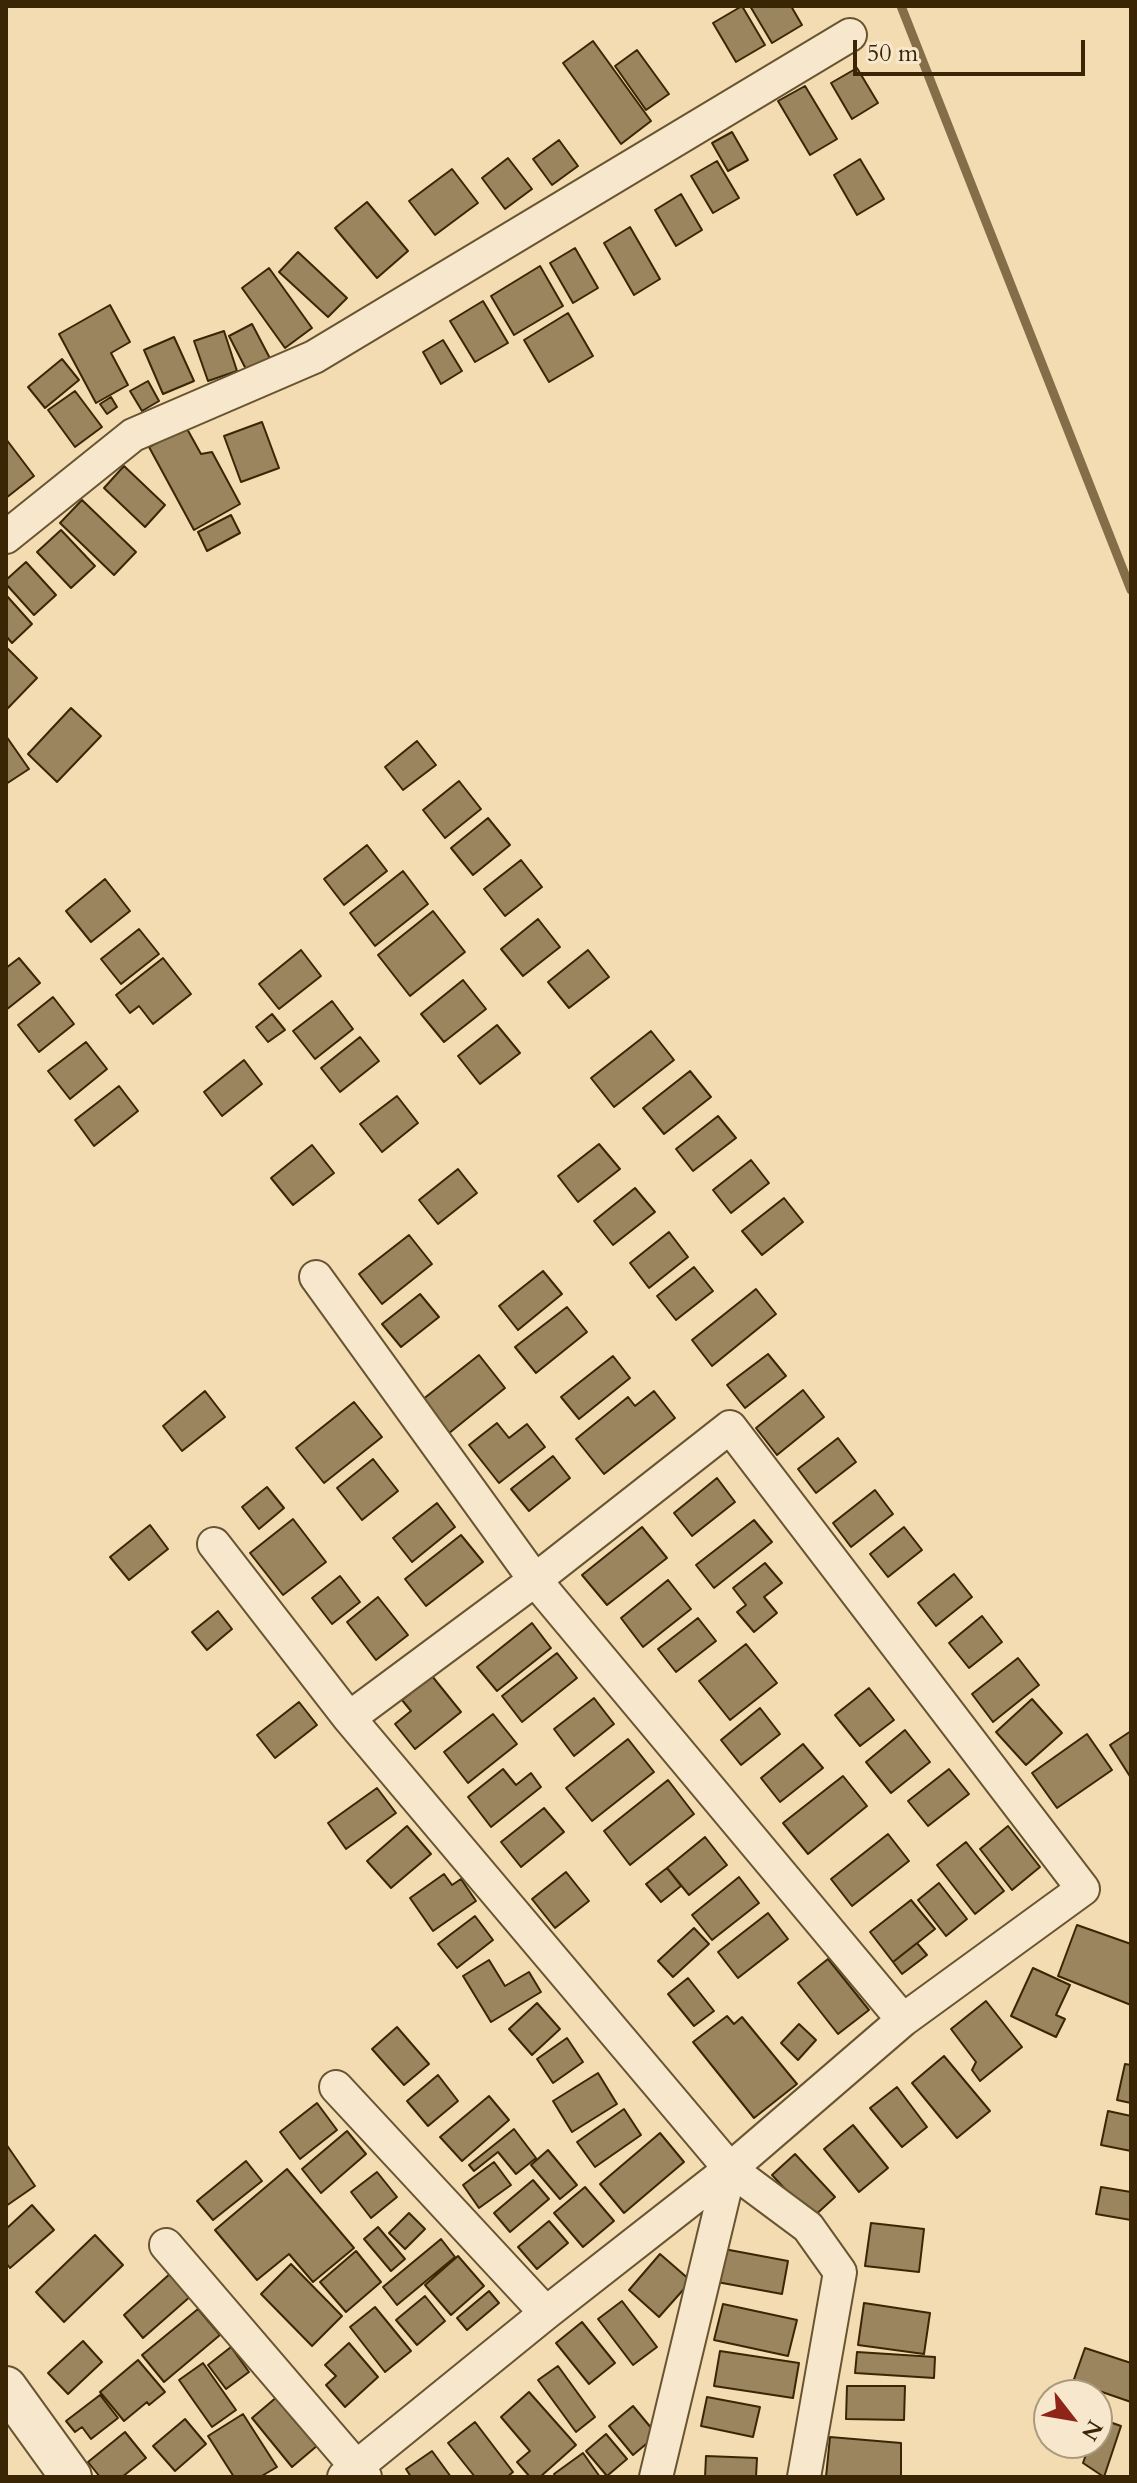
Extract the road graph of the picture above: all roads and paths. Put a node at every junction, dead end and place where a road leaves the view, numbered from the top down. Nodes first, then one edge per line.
1 (850, 35) dead end
2 (6, 537) edge
3 (316, 1277) dead end
4 (214, 1544) dead end
5 (535, 1580) junction
6 (349, 1718) junction
7 (903, 2020) junction
8 (336, 2087) dead end
9 (730, 2169) junction
10 (166, 2245) dead end
11 (546, 2313) junction
12 (6, 2387) edge
13 (355, 2474) edge
14 (71, 2477) edge
15 (656, 2477) edge
16 (804, 2477) edge

1 - 2 street
3 - 5 street
4 - 6 street
5 - 6 street
5 - 7 street
5 - 7 street
6 - 9 street
7 - 9 street
8 - 11 street
9 - 11 street
9 - 15 street
9 - 16 street
10 - 13 street
11 - 13 street
12 - 14 street

